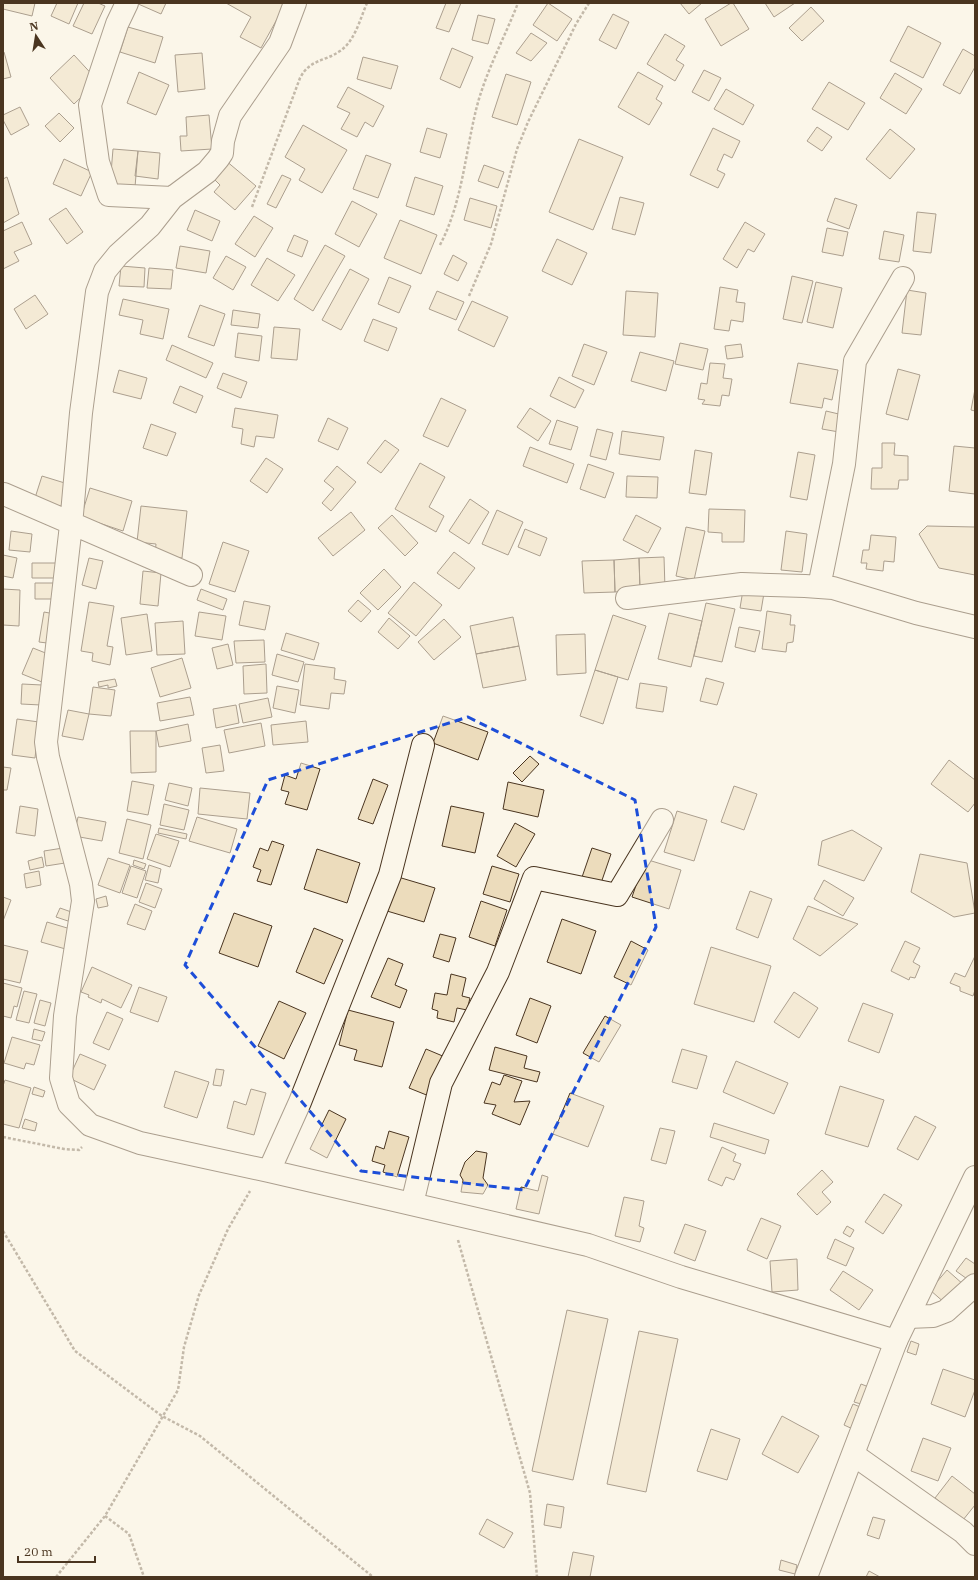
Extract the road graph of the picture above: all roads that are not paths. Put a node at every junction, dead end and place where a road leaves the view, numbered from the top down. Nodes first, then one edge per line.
1 (127, 3) edge
2 (295, 3) edge
3 (172, 198) junction
4 (903, 278) dead end
5 (4, 494) edge
6 (71, 525) junction
7 (191, 575) dead end
8 (819, 587) junction
9 (627, 598) dead end
10 (975, 627) edge
11 (424, 745) dead end
12 (662, 820) dead end
13 (265, 1170) junction
14 (975, 1177) edge
15 (412, 1204) junction
16 (975, 1285) edge
17 (908, 1317) junction
18 (896, 1341) junction
19 (854, 1455) junction
20 (975, 1544) edge
21 (806, 1577) edge

1 - 3 street
2 - 3 street
3 - 6 street
4 - 8 street
5 - 6 street
6 - 7 street
6 - 13 street
8 - 9 street
8 - 10 street
11 - 13 street
12 - 15 street
13 - 15 street
14 - 17 street
15 - 18 street
16 - 17 street
17 - 18 street
18 - 19 street
19 - 20 street
19 - 21 street

